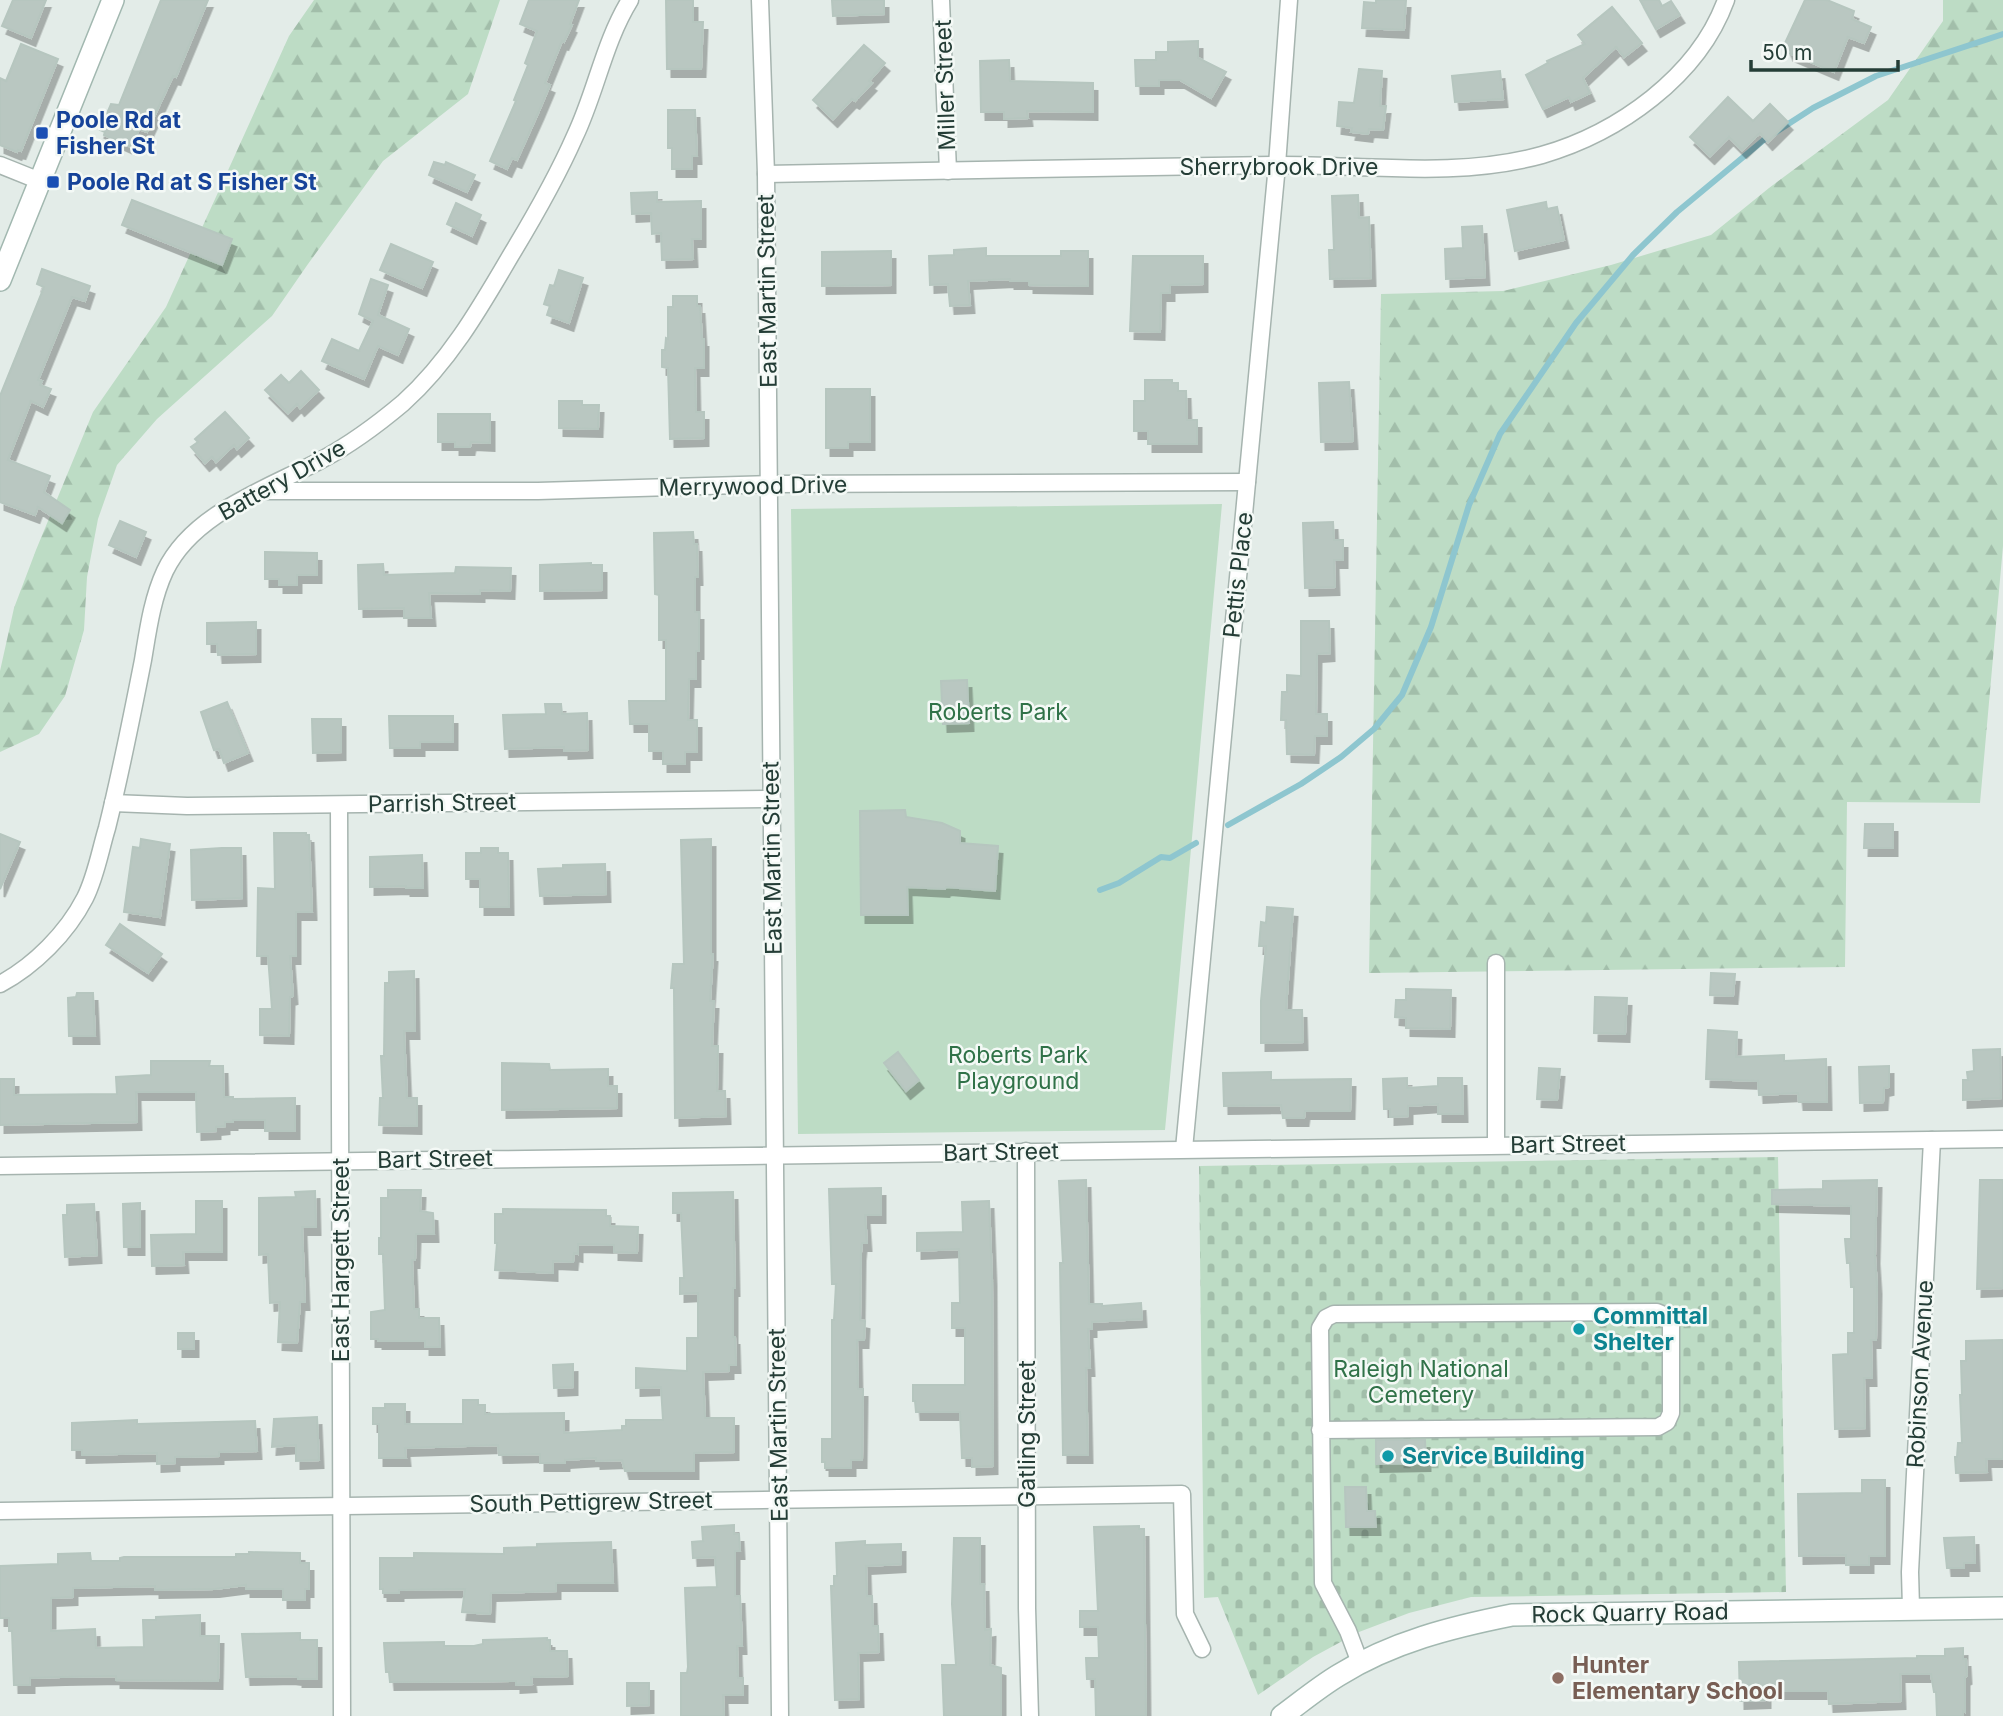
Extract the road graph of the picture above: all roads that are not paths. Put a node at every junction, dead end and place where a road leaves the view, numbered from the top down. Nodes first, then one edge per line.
1 (113, 0) edge
2 (630, 0) edge
3 (760, 0) edge
4 (941, 0) edge
5 (1289, 0) edge
6 (1726, 0) edge
7 (0, 165) edge
8 (1276, 165) junction
9 (948, 171) junction
10 (766, 174) junction
11 (40, 181) junction
12 (0, 280) edge
13 (1247, 482) junction
14 (769, 484) junction
15 (260, 491) junction
16 (771, 799) junction
17 (113, 803) junction
18 (339, 804) junction
19 (1496, 963) dead end
20 (0, 984) edge
21 (2003, 1139) edge
22 (1932, 1140) junction
23 (1496, 1145) junction
24 (1184, 1149) junction
25 (1026, 1151) junction
26 (774, 1156) junction
27 (340, 1160) junction
28 (0, 1166) edge
29 (1320, 1430) junction
30 (1027, 1496) junction
31 (779, 1499) junction
32 (343, 1505) junction
33 (0, 1511) edge
34 (1911, 1608) junction
35 (2003, 1608) edge
36 (1202, 1649) dead end
37 (1360, 1664) junction
38 (342, 1716) edge
39 (780, 1716) edge
40 (1030, 1716) edge
41 (1282, 1716) edge

1 - 11 main road
2 - 15 street, Battery Drive
3 - 10 street, East Martin Street
4 - 9 street, Miller Street
5 - 8 street, Pettis Place
6 - 8 street, Sherrybrook Drive
7 - 11 street
8 - 9 street, Sherrybrook Drive
8 - 13 street, Pettis Place
9 - 10 street, Sherrybrook Drive
10 - 14 street, East Martin Street
11 - 12 main road
13 - 14 street, Merrywood Drive
13 - 24 street, Pettis Place
14 - 15 street, Merrywood Drive
14 - 16 street, East Martin Street
15 - 17 street, Battery Drive
16 - 18 street, Parrish Street
16 - 26 street, East Martin Street
17 - 18 street, Parrish Street
17 - 20 street, Battery Drive
18 - 27 street, East Hargett Street
19 - 23 street
21 - 22 street, Bart Street
22 - 23 street, Bart Street
22 - 34 street, Robinson Avenue
23 - 24 street, Bart Street
24 - 25 street, Bart Street
25 - 26 street, Bart Street
25 - 30 street, Gatling Street
26 - 27 street, Bart Street
26 - 31 street, East Martin Street
27 - 28 street, Bart Street
27 - 32 street, East Hargett Street
29 - 29 street
29 - 37 street
30 - 31 street, South Pettigrew Street
30 - 36 street, South Pettigrew Street
30 - 40 street, Gatling Street
31 - 32 street, South Pettigrew Street
31 - 39 street, East Martin Street
32 - 33 street, South Pettigrew Street
32 - 38 street, East Hargett Street
34 - 35 main road, Rock Quarry Road
34 - 37 main road, Rock Quarry Road
37 - 41 main road, Rock Quarry Road

